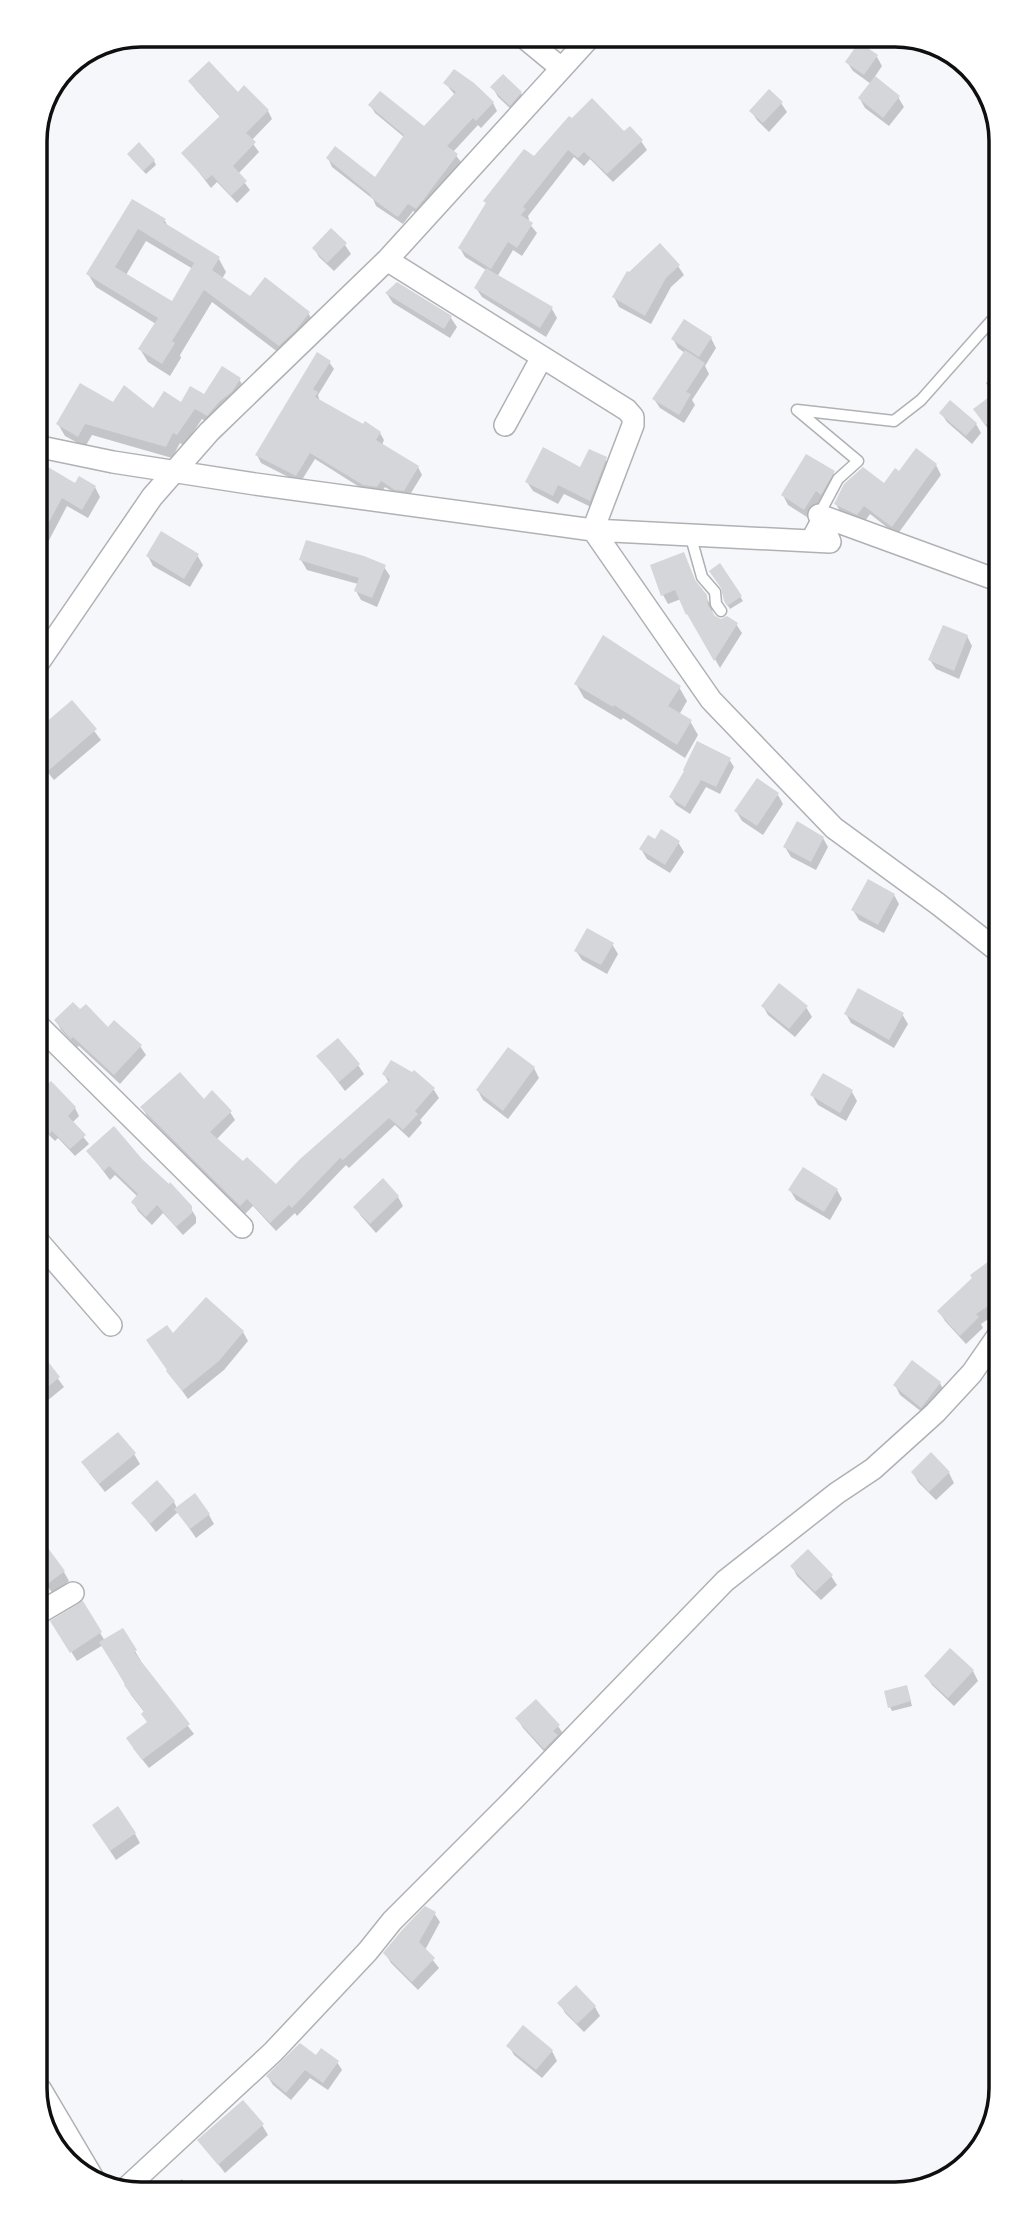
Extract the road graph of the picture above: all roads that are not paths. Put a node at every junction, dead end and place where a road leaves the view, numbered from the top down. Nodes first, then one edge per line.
1 (536, 47) edge
2 (581, 47) edge
3 (561, 68) junction
4 (387, 260) junction
5 (989, 323) edge
6 (542, 357) junction
7 (505, 425) dead end
8 (47, 448) edge
9 (174, 472) junction
10 (593, 530) junction
11 (690, 534) junction
12 (805, 541) junction
13 (989, 577) edge
14 (720, 611) dead end
15 (47, 650) edge
16 (989, 944) edge
17 (47, 1034) edge
18 (242, 1227) dead end
19 (47, 1251) edge
20 (111, 1325) dead end
21 (989, 1348) edge
22 (73, 1593) dead end
23 (47, 1608) edge
24 (49, 2103) edge
25 (83, 2161) edge
26 (133, 2182) edge

1 - 3 street
2 - 3 street
3 - 4 street
4 - 6 street
4 - 9 street
5 - 12 lane
6 - 7 street
6 - 10 street
8 - 9 street
9 - 10 street
9 - 15 street
10 - 11 street
10 - 16 street
11 - 12 street
11 - 14 lane
12 - 13 street
17 - 18 street
19 - 20 street
21 - 26 street
22 - 23 street
24 - 25 street

